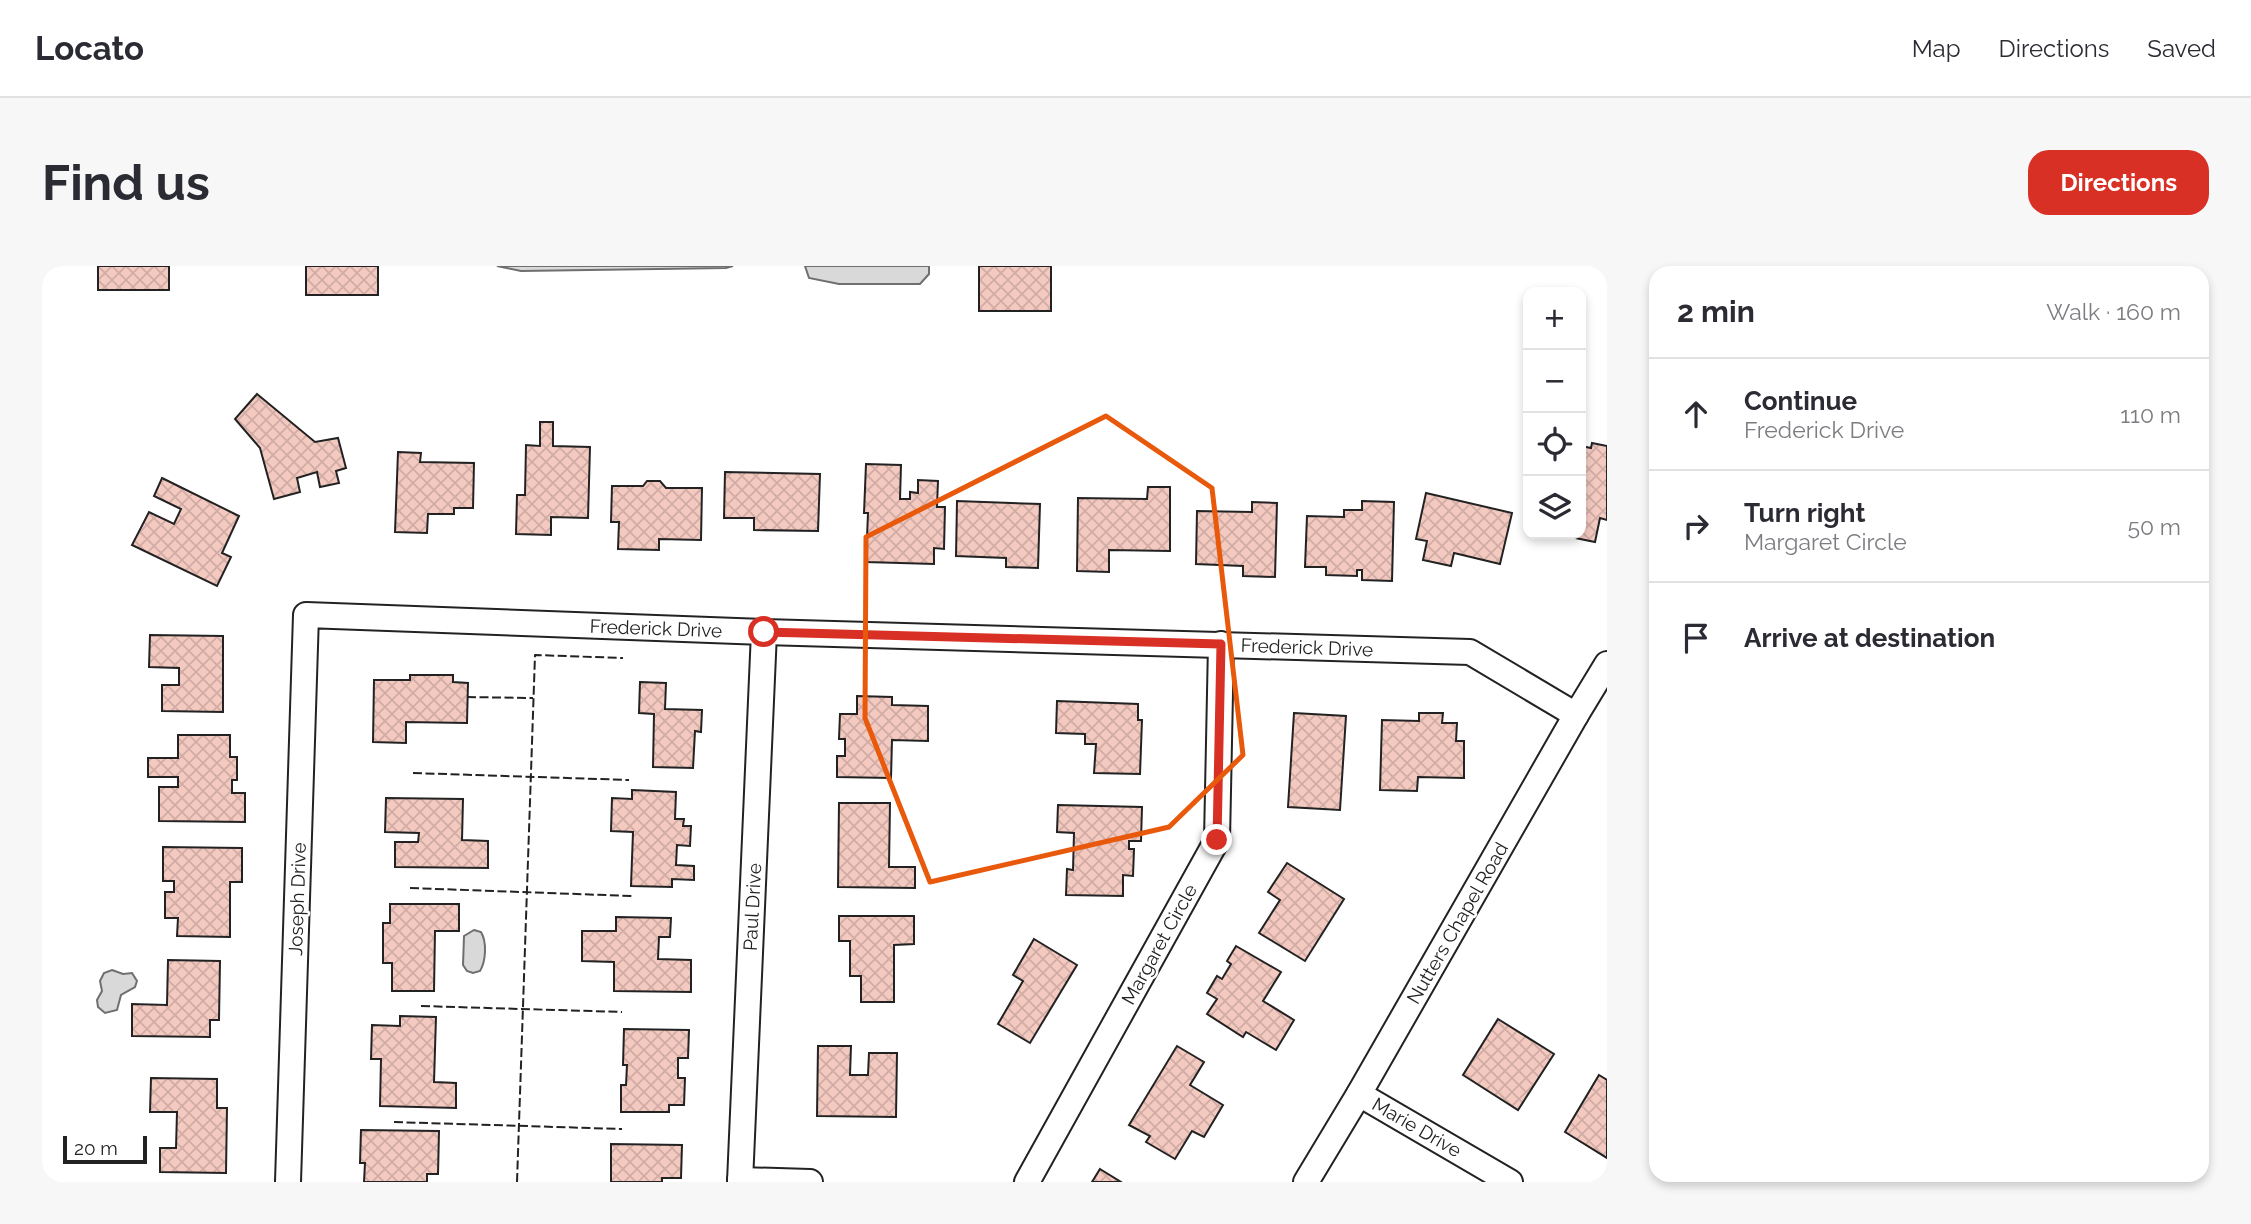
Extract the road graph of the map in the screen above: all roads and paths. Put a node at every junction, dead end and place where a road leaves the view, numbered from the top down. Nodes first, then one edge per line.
1 (306, 615) joint
2 (764, 632) junction
3 (1221, 644) junction
4 (1607, 664) edge
5 (1576, 715) junction
6 (1359, 1094) junction
7 (740, 1181) edge
8 (288, 1182) edge
9 (810, 1182) edge
10 (1027, 1182) edge
11 (1306, 1182) edge
12 (1510, 1182) edge

1 - 2 street, Frederick Drive
1 - 8 street, Joseph Drive
2 - 3 street, Frederick Drive
2 - 7 street, Paul Drive
3 - 5 street, Frederick Drive
3 - 10 street, Margaret Circle
4 - 5 street, Nutters Chapel Road
5 - 6 street, Nutters Chapel Road
6 - 11 street, Nutters Chapel Road
6 - 12 street, Marie Drive
7 - 9 street

